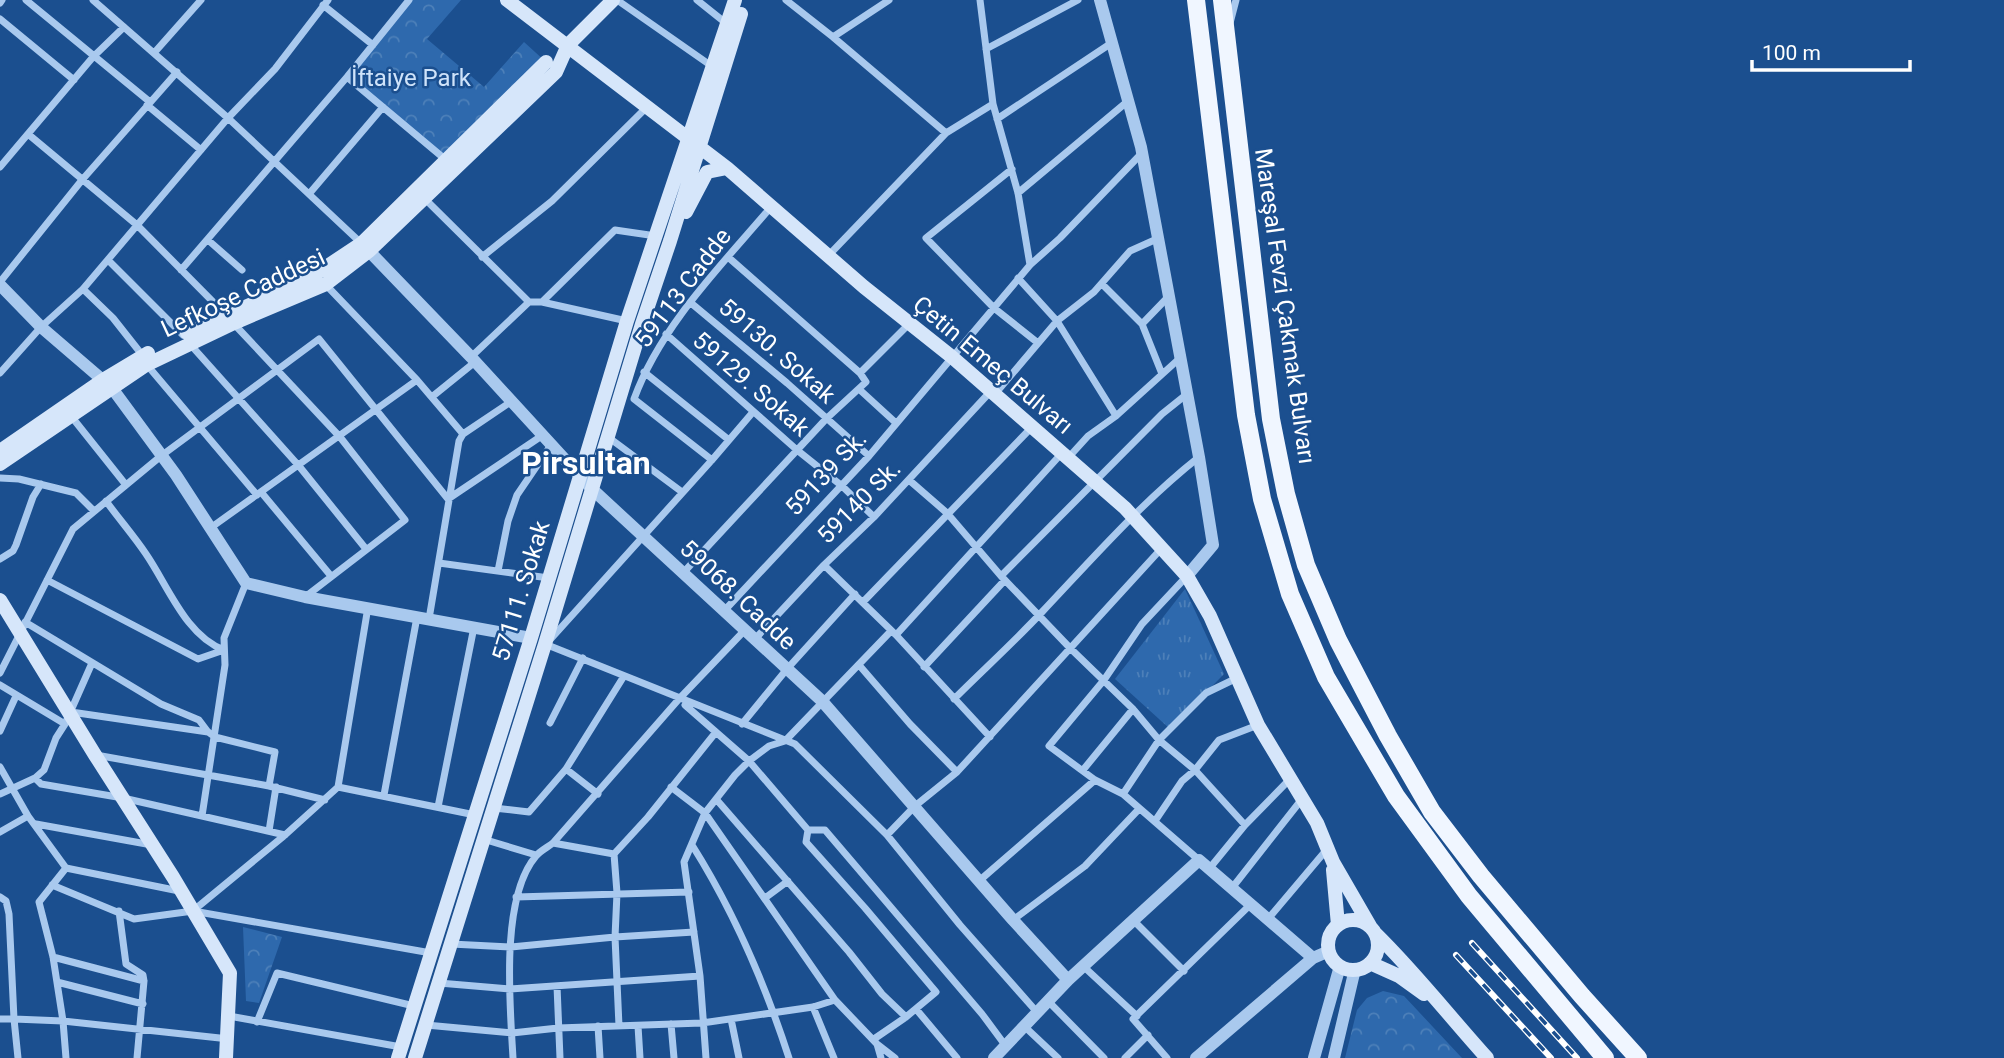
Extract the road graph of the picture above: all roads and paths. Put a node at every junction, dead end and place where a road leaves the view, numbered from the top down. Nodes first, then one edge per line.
1 (26, 0) edge
2 (93, 0) edge
3 (201, 0) edge
4 (409, 0) edge
5 (507, 0) edge
6 (615, 0) edge
7 (697, 0) edge
8 (735, 0) edge
9 (745, 0) edge
10 (786, 0) edge
11 (889, 0) edge
12 (980, 0) edge
13 (1078, 0) edge
14 (1100, 0) edge
15 (1196, 0) edge
16 (1222, 0) edge
17 (1236, 0) edge
18 (325, 2) edge
19 (0, 19) edge
20 (727, 24) junction
21 (124, 26) junction
22 (833, 37) junction
23 (1226, 37) junction
24 (1113, 42) junction
25 (373, 45) junction
26 (568, 45) junction
27 (986, 50) junction
28 (154, 52) junction
29 (93, 57) junction
30 (546, 62) joint
31 (713, 66) junction
32 (177, 72) junction
33 (347, 77) junction
34 (74, 80) junction
35 (1128, 101) junction
36 (149, 103) junction
37 (993, 104) junction
38 (383, 107) junction
39 (647, 107) junction
40 (228, 118) junction
41 (998, 119) junction
42 (946, 133) junction
43 (28, 134) junction
44 (694, 142) junction
45 (201, 150) junction
46 (1141, 154) junction
47 (446, 160) junction
48 (274, 161) junction
49 (0, 167) edge
50 (727, 168) junction
51 (1012, 169) junction
52 (82, 180) junction
53 (1018, 193) junction
54 (309, 194) junction
55 (423, 197) junction
56 (771, 206) junction
57 (137, 225) junction
58 (656, 236) junction
59 (1159, 239) junction
60 (208, 240) junction
61 (670, 241) junction
62 (365, 247) junction
63 (828, 256) junction
64 (482, 257) junction
65 (728, 257) junction
66 (108, 260) junction
67 (1030, 265) junction
68 (181, 270) junction
69 (242, 270) dead end
70 (1018, 278) junction
71 (0, 283) edge
72 (326, 284) junction
73 (1102, 284) junction
74 (83, 289) junction
75 (1169, 296) junction
76 (529, 302) junction
77 (542, 302) junction
78 (691, 303) junction
79 (994, 308) junction
80 (230, 319) junction
81 (627, 321) junction
82 (1057, 321) junction
83 (910, 323) junction
84 (1142, 324) junction
85 (41, 327) junction
86 (666, 334) junction
87 (186, 339) junction
88 (1038, 343) junction
89 (952, 357) junction
90 (1180, 358) junction
91 (473, 359) junction
92 (145, 360) junction
93 (276, 368) junction
94 (644, 372) junction
95 (0, 373) edge
96 (860, 373) junction
97 (1162, 374) junction
98 (417, 380) junction
99 (107, 384) junction
100 (860, 390) junction
101 (993, 393) junction
102 (1187, 394) junction
103 (432, 396) junction
104 (237, 398) junction
105 (512, 401) junction
106 (376, 411) junction
107 (753, 412) junction
108 (71, 415) junction
109 (1116, 415) junction
110 (826, 419) junction
111 (896, 423) junction
112 (199, 426) junction
113 (1032, 427) junction
114 (463, 434) junction
115 (340, 437) junction
116 (608, 437) junction
117 (547, 439) junction
118 (729, 440) junction
119 (797, 450) junction
120 (0, 451) edge
121 (1065, 455) junction
122 (161, 456) junction
123 (869, 456) junction
124 (1199, 457) junction
125 (712, 460) junction
126 (0, 464) edge
127 (299, 466) junction
128 (580, 475) junction
129 (0, 478) edge
130 (909, 480) junction
131 (1095, 482) junction
132 (40, 485) junction
133 (126, 485) junction
134 (842, 486) junction
135 (592, 489) junction
136 (682, 492) junction
137 (259, 493) junction
138 (448, 499) junction
139 (106, 501) junction
140 (94, 511) junction
141 (947, 513) junction
142 (874, 517) junction
143 (1131, 517) junction
144 (209, 529) junction
145 (643, 537) junction
146 (976, 546) junction
147 (366, 549) junction
148 (1161, 549) junction
149 (0, 559) edge
150 (439, 563) junction
151 (824, 565) junction
152 (498, 571) junction
153 (683, 573) junction
154 (331, 576) junction
155 (1187, 576) junction
156 (549, 578) junction
157 (1003, 578) junction
158 (47, 580) junction
159 (246, 583) junction
160 (855, 594) junction
161 (305, 597) junction
162 (0, 600) edge
163 (863, 602) junction
164 (368, 607) junction
165 (724, 611) junction
166 (1039, 615) junction
167 (423, 618) junction
168 (22, 627) junction
169 (474, 627) junction
170 (745, 630) junction
171 (893, 633) junction
172 (531, 638) junction
173 (755, 639) junction
174 (545, 644) junction
175 (1071, 649) junction
176 (224, 650) junction
177 (583, 658) junction
178 (92, 663) junction
179 (859, 666) junction
180 (924, 667) junction
181 (787, 669) junction
182 (0, 673) edge
183 (624, 676) junction
184 (1237, 678) junction
185 (1104, 680) junction
186 (0, 685) edge
187 (16, 696) junction
188 (680, 699) junction
189 (954, 699) junction
190 (822, 701) junction
191 (1133, 709) junction
192 (68, 718) junction
193 (550, 723) dead end
194 (741, 724) junction
195 (1258, 725) junction
196 (0, 731) edge
197 (208, 732) junction
198 (716, 732) junction
199 (215, 737) junction
200 (990, 737) junction
201 (1159, 740) junction
202 (785, 741) junction
203 (95, 755) junction
204 (749, 761) junction
205 (0, 767) edge
206 (566, 769) junction
207 (1083, 770) junction
208 (1195, 770) junction
209 (957, 772) junction
210 (209, 776) junction
211 (35, 778) junction
212 (1290, 779) junction
213 (1095, 780) junction
214 (272, 786) junction
215 (338, 787) junction
216 (13, 788) junction
217 (671, 788) junction
218 (0, 794) edge
219 (598, 794) junction
220 (1123, 794) junction
221 (384, 795) junction
222 (122, 798) junction
223 (716, 799) junction
224 (1302, 799) junction
225 (325, 800) junction
226 (915, 806) junction
227 (438, 807) junction
228 (493, 808) junction
229 (1139, 809) junction
230 (705, 813) junction
231 (474, 815) junction
232 (28, 816) junction
233 (202, 816) junction
234 (1155, 821) junction
235 (36, 824) junction
236 (1245, 825) junction
237 (808, 830) junction
238 (269, 831) junction
239 (0, 832) edge
240 (285, 835) junction
241 (887, 835) junction
242 (483, 839) junction
243 (553, 843) junction
244 (153, 845) junction
245 (692, 845) junction
246 (614, 854) junction
247 (536, 855) junction
248 (1330, 855) junction
249 (1204, 865) junction
250 (66, 868) junction
251 (788, 881) junction
252 (979, 881) junction
253 (52, 885) junction
254 (1232, 888) junction
255 (182, 892) junction
256 (690, 892) junction
257 (617, 893) junction
258 (0, 897) edge
259 (516, 897) junction
260 (765, 898) junction
261 (1251, 904) junction
262 (119, 911) junction
263 (193, 911) junction
264 (1268, 919) junction
265 (1013, 920) junction
266 (1133, 920) junction
267 (1338, 925) junction
268 (1373, 929) junction
269 (695, 932) junction
270 (615, 937) junction
271 (449, 944) junction
272 (511, 947) junction
273 (1329, 951) junction
274 (431, 953) junction
275 (53, 957) junction
276 (1313, 958) junction
277 (1370, 963) junction
278 (1083, 966) junction
279 (1340, 966) junction
280 (1356, 970) junction
281 (1184, 971) junction
282 (700, 975) junction
283 (1068, 980) junction
284 (144, 981) junction
285 (618, 981) junction
286 (57, 982) junction
287 (438, 983) junction
288 (557, 986) junction
289 (510, 989) junction
290 (835, 1000) junction
291 (1048, 1001) junction
292 (1437, 1002) junction
293 (143, 1004) junction
294 (414, 1006) junction
295 (813, 1007) junction
296 (916, 1009) junction
297 (1035, 1011) junction
298 (775, 1013) junction
299 (229, 1016) junction
300 (1137, 1016) junction
301 (906, 1017) junction
302 (0, 1019) edge
303 (14, 1019) junction
304 (731, 1019) junction
305 (62, 1021) junction
306 (257, 1022) junction
307 (702, 1023) junction
308 (671, 1024) junction
309 (425, 1025) junction
310 (598, 1026) junction
311 (619, 1026) junction
312 (638, 1026) junction
313 (1024, 1026) junction
314 (138, 1028) junction
315 (558, 1028) junction
316 (512, 1033) junction
317 (1148, 1035) junction
318 (229, 1039) junction
319 (875, 1041) junction
320 (1005, 1045) junction
321 (399, 1053) edge
322 (18, 1058) edge
323 (66, 1058) edge
324 (137, 1058) edge
325 (226, 1058) edge
326 (415, 1058) edge
327 (513, 1058) edge
328 (560, 1058) edge
329 (600, 1058) edge
330 (640, 1058) edge
331 (674, 1058) edge
332 (706, 1058) edge
333 (739, 1058) edge
334 (789, 1058) edge
335 (834, 1058) edge
336 (881, 1058) edge
337 (895, 1058) edge
338 (957, 1058) edge
339 (994, 1058) edge
340 (1058, 1058) edge
341 (1104, 1058) edge
342 (1125, 1058) edge
343 (1167, 1058) edge
344 (1196, 1058) edge
345 (1314, 1058) edge
346 (1334, 1058) edge
347 (1487, 1058) edge
348 (1605, 1058) edge
349 (1638, 1058) edge

1 - 29 street
2 - 21 street
3 - 28 street
4 - 25 street
5 - 26 main road, Çetin Emeç Bulvarı
6 - 26 main road, Lefkoşe Caddesi
6 - 31 street
7 - 20 street
8 - 20 main road
9 - 44 main road
10 - 22 street
11 - 22 street
12 - 27 street
13 - 27 street
14 - 24 street
15 - 348 main road, Mareşal Fevzi Çakmak Bulvarı
16 - 23 main road, Mareşal Fevzi Çakmak Bulvarı
17 - 23 street
18 - 25 street
18 - 40 street
19 - 34 street
20 - 31 main road
21 - 28 street
21 - 29 street
22 - 42 street
23 - 349 main road, Mareşal Fevzi Çakmak Bulvarı
24 - 35 street
24 - 41 street
25 - 33 street
26 - 30 street, Lefkoşe Caddesi
26 - 39 main road, Çetin Emeç Bulvarı
26 - 55 main road, Lefkoşe Caddesi
27 - 37 street
28 - 32 street
29 - 34 street
29 - 36 street
30 - 47 main road, Lefkoşe Caddesi
31 - 44 main road
32 - 36 street
32 - 40 street
33 - 38 street
33 - 48 street
34 - 43 street
35 - 46 street
35 - 53 street
36 - 45 street
36 - 52 street
37 - 41 street
37 - 42 street
38 - 47 street
38 - 54 street
39 - 44 main road, Çetin Emeç Bulvarı
39 - 64 street
40 - 45 street
40 - 48 street
41 - 51 street
42 - 63 street
43 - 49 street
43 - 52 street
44 - 50 main road, Çetin Emeç Bulvarı
44 - 58 main road, 57111. Sokak
44 - 61 main road
45 - 57 street
46 - 59 street
46 - 67 street, 59139 Sk.
47 - 62 main road, Lefkoşe Caddesi
48 - 54 street
48 - 60 street
50 - 56 main road, Çetin Emeç Bulvarı
50 - 61 main road
51 - 53 street
51 - 79 street
52 - 57 street
52 - 71 street
53 - 67 street
54 - 62 street
55 - 62 main road, Lefkoşe Caddesi
55 - 64 street
56 - 63 main road, Çetin Emeç Bulvarı
56 - 65 street, 59113 Cadde
57 - 66 street
57 - 68 street
58 - 77 street
58 - 81 main road, 57111. Sokak
59 - 73 street, 59140 Sk.
59 - 75 street
60 - 68 street
60 - 69 street
61 - 116 main road
62 - 72 main road, Lefkoşe Caddesi
62 - 80 main road, Lefkoşe Caddesi
62 - 91 street, 59068. Cadde
63 - 83 main road, Çetin Emeç Bulvarı
64 - 76 street
65 - 78 street, 59113 Cadde
65 - 96 street
66 - 74 street
66 - 87 street
67 - 70 street, 59139 Sk.
68 - 80 street
70 - 79 street, 59139 Sk.
70 - 82 street
71 - 85 street
72 - 80 main road, Lefkoşe Caddesi
72 - 98 street
73 - 82 street, 59140 Sk.
73 - 84 street
74 - 85 street
74 - 92 street
75 - 84 street
75 - 90 street
76 - 77 street
76 - 91 street
77 - 81 street
78 - 86 street, 59113 Cadde
78 - 110 street, 59130. Sokak
79 - 88 street
79 - 89 street, 59139 Sk.
80 - 87 main road, Lefkoşe Caddesi
80 - 93 street
81 - 128 main road, 57111. Sokak
82 - 88 street, 59140 Sk.
82 - 109 street
83 - 89 main road, Çetin Emeç Bulvarı
83 - 96 street
84 - 97 street
85 - 95 street
85 - 99 street
86 - 94 street, 59113 Cadde
86 - 107 street, 59129. Sokak
87 - 92 main road, Lefkoşe Caddesi
87 - 104 street
88 - 101 street, 59140 Sk.
89 - 101 main road, Çetin Emeç Bulvarı
89 - 111 street, 59139 Sk.
90 - 97 street
90 - 102 street
91 - 103 street
91 - 105 street, 59068. Cadde
92 - 99 main road, Lefkoşe Caddesi
92 - 112 street
93 - 104 street
93 - 106 street
93 - 115 street
94 - 118 street
94 - 125 street, 59113 Cadde
96 - 100 street
97 - 109 street
98 - 103 street
98 - 106 street
99 - 108 main road, Lefkoşe Caddesi
99 - 120 main road, Lefkoşe Caddesi
99 - 122 street
100 - 110 street
100 - 111 street
101 - 113 main road, Çetin Emeç Bulvarı
101 - 130 street, 59140 Sk.
102 - 124 street
102 - 131 street
103 - 114 street
104 - 112 street
104 - 127 street
105 - 114 street
105 - 117 street, 59068. Cadde
106 - 115 street
106 - 138 street
107 - 118 street
107 - 119 street, 59129. Sokak
108 - 126 main road, Lefkoşe Caddesi
108 - 133 street
109 - 121 street
110 - 119 street
110 - 123 street, 59130. Sokak
111 - 123 street, 59139 Sk.
112 - 122 street
112 - 137 street
113 - 121 main road, Çetin Emeç Bulvarı
113 - 141 street
114 - 138 street
115 - 127 street
115 - 147 street
116 - 135 main road
116 - 136 street
117 - 128 street, 59068. Cadde
117 - 138 street
117 - 152 street
118 - 125 street
119 - 134 street, 59129. Sokak
119 - 153 street
121 - 131 main road, Çetin Emeç Bulvarı
121 - 146 street
122 - 133 street
122 - 144 street
123 - 134 street, 59139 Sk.
124 - 143 street
124 - 155 street
125 - 136 street
127 - 137 street
127 - 147 street
128 - 135 street, 59068. Cadde
128 - 156 main road, 57111. Sokak
129 - 132 street
130 - 141 street
130 - 142 street, 59140 Sk.
131 - 143 main road, Çetin Emeç Bulvarı
131 - 157 street
132 - 140 street
132 - 149 street
133 - 139 street
134 - 142 street, 59129. Sokak
134 - 165 street, 59139 Sk.
135 - 145 street, 59068. Cadde
135 - 174 main road
136 - 145 street
137 - 144 street
137 - 154 street
138 - 150 street
139 - 140 street
139 - 176 street
140 - 158 street
141 - 146 street
141 - 163 street
142 - 151 street, 59140 Sk.
143 - 148 main road, Çetin Emeç Bulvarı
143 - 166 street
144 - 159 street
145 - 153 street, 59068. Cadde
145 - 174 street
146 - 157 street
146 - 171 street
147 - 154 street
148 - 155 main road, Çetin Emeç Bulvarı
148 - 175 street
150 - 152 street
150 - 167 street
151 - 160 street
151 - 173 street, 59140 Sk.
152 - 156 street
153 - 165 street, 59068. Cadde
154 - 161 street
155 - 184 main road, Çetin Emeç Bulvarı
155 - 185 street
156 - 172 main road, 57111. Sokak
157 - 166 street
157 - 180 street
158 - 168 street
158 - 176 street
159 - 161 street
159 - 176 street
160 - 163 street
160 - 181 street
161 - 164 street
162 - 168 main road
163 - 171 street
164 - 167 street
164 - 215 street
165 - 170 street, 59068. Cadde
166 - 175 street
166 - 189 street
167 - 169 street
167 - 221 street
168 - 178 street
168 - 182 street
168 - 192 main road
169 - 172 street
169 - 227 street
170 - 173 street, 59068. Cadde
170 - 188 street
171 - 179 street
171 - 180 street
172 - 231 main road, 57111. Sokak
173 - 181 street, 59068. Cadde
174 - 177 street
174 - 228 main road
175 - 185 street
175 - 200 street
176 - 199 street
177 - 183 street
177 - 193 street
178 - 192 street
178 - 197 street
179 - 190 street
179 - 209 street
180 - 189 street
181 - 190 street, 59068. Cadde
181 - 194 street
183 - 188 street
183 - 206 street
184 - 195 main road, Çetin Emeç Bulvarı
184 - 201 street
185 - 191 street
185 - 207 street
186 - 187 street
187 - 192 street
187 - 196 street
188 - 194 street
188 - 198 street
188 - 219 street
189 - 200 street
190 - 202 street
190 - 226 street, 59068. Cadde
191 - 201 street
191 - 207 street
192 - 197 street
192 - 203 main road
192 - 211 street
194 - 202 street
195 - 208 street
195 - 212 main road, Çetin Emeç Bulvarı
197 - 199 street
198 - 204 street
198 - 217 street
199 - 210 street
199 - 214 street
200 - 209 street
201 - 208 street
201 - 220 street
202 - 204 street
202 - 241 street
203 - 210 street
203 - 222 main road
204 - 223 street
204 - 237 street
205 - 216 street
206 - 219 street
206 - 228 street
207 - 213 street
208 - 234 street
208 - 236 street
209 - 226 street
210 - 214 street
210 - 233 street
211 - 216 street
211 - 222 street
212 - 224 main road, Çetin Emeç Bulvarı
212 - 236 street
213 - 220 street
213 - 252 street
214 - 225 street
214 - 238 street
215 - 221 street
215 - 225 street
216 - 218 street
216 - 232 street
217 - 230 street
217 - 246 street
219 - 243 street
220 - 229 street
221 - 227 street
222 - 233 street
222 - 244 main road
223 - 230 street
223 - 251 street
224 - 248 main road, Çetin Emeç Bulvarı
224 - 254 street
225 - 240 street
226 - 241 street
226 - 252 street, 59068. Cadde
227 - 231 street
228 - 242 main road
229 - 234 street
229 - 265 street
230 - 245 street
230 - 260 street
231 - 274 main road, 57111. Sokak
232 - 235 street
232 - 239 street
233 - 238 street
234 - 249 street
235 - 244 street
235 - 250 street
236 - 249 street
237 - 296 street
237 - 320 street
238 - 240 street
240 - 263 street
241 - 297 street
242 - 247 street
242 - 271 main road
243 - 246 street
243 - 247 street
244 - 255 main road
245 - 256 street
245 - 298 street
246 - 257 street
247 - 259 street
248 - 264 street
248 - 267 main road, Çetin Emeç Bulvarı
248 - 268 main road, Çetin Emeç Bulvarı
249 - 254 street
249 - 266 street
250 - 253 street
250 - 255 street
251 - 260 street
251 - 301 street
252 - 265 street, 59068. Cadde
253 - 262 street
253 - 275 street
254 - 261 street
255 - 263 main road
256 - 257 street
256 - 269 street
257 - 259 street
257 - 270 street
258 - 303 street
259 - 272 street
260 - 290 street
261 - 264 street
261 - 281 street
262 - 263 street
262 - 284 street
263 - 274 street
263 - 299 main road
264 - 276 street
265 - 283 street, 59068. Cadde
266 - 278 street
266 - 281 street
267 - 268 main road
267 - 273 main road
268 - 277 main road
268 - 292 main road, Çetin Emeç Bulvarı
269 - 270 street
269 - 282 street
270 - 272 street
270 - 285 street
271 - 272 street
271 - 287 main road
272 - 289 street
273 - 276 street
273 - 279 main road
274 - 294 main road, 57111. Sokak
275 - 284 street
275 - 286 street
276 - 344 street
277 - 280 main road
277 - 292 main road, Çetin Emeç Bulvarı
278 - 283 street
278 - 300 street
279 - 280 main road
279 - 345 street
280 - 346 street
281 - 300 street
282 - 285 street
282 - 307 street
283 - 291 street
284 - 293 street
285 - 288 street
285 - 311 street
286 - 293 street
286 - 305 street
287 - 289 street
287 - 309 main road
288 - 289 street
288 - 315 street
289 - 316 street
290 - 295 street
290 - 319 street
291 - 297 street
291 - 341 street
292 - 347 main road, Çetin Emeç Bulvarı
293 - 314 street
294 - 306 street
294 - 321 main road, 57111. Sokak
295 - 298 street
295 - 335 street
296 - 301 street
296 - 338 street
297 - 313 street
298 - 304 street
298 - 334 street
299 - 306 street
299 - 318 main road
300 - 317 street
301 - 319 street
302 - 303 street
303 - 305 street
303 - 322 street
304 - 307 street
304 - 333 street
305 - 314 street
305 - 323 street
306 - 321 street
307 - 308 street
307 - 332 street
308 - 312 street
308 - 331 street
309 - 316 street
309 - 326 main road
310 - 311 street
310 - 315 street
310 - 329 street
311 - 312 street
312 - 330 street
313 - 320 street
313 - 340 street
314 - 318 street
314 - 324 street
315 - 316 street
315 - 328 street
316 - 327 street
317 - 342 street
317 - 343 street
318 - 325 main road
319 - 336 street
319 - 337 street
320 - 339 street

